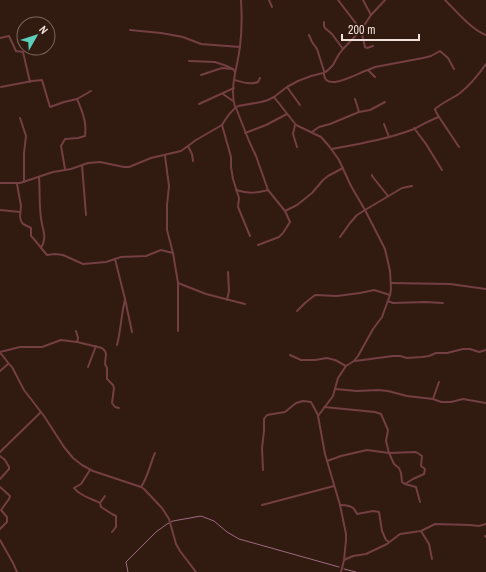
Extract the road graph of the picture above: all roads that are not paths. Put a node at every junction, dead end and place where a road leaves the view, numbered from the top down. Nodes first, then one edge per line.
1 (241, 0) edge
2 (269, 0) edge
3 (338, 0) edge
4 (363, 0) edge
5 (385, 0) edge
6 (445, 0) edge
7 (272, 7) dead end
8 (371, 15) junction
9 (324, 22) dead end
10 (130, 30) dead end
11 (362, 30) junction
12 (309, 35) dead end
13 (486, 35) edge
14 (0, 38) edge
15 (373, 46) dead end
16 (240, 47) junction
17 (343, 49) junction
18 (189, 61) dead end
19 (486, 64) edge
20 (233, 68) junction
21 (454, 69) dead end
22 (368, 70) junction
23 (235, 72) junction
24 (323, 73) junction
25 (201, 75) dead end
26 (375, 77) dead end
27 (260, 78) dead end
28 (234, 80) junction
29 (30, 82) junction
30 (1, 87) dead end
31 (288, 87) junction
32 (234, 88) junction
33 (91, 91) dead end
34 (221, 94) junction
35 (274, 97) junction
36 (77, 99) junction
37 (355, 99) dead end
38 (233, 101) junction
39 (385, 102) dead end
40 (199, 104) dead end
41 (300, 105) dead end
42 (235, 108) junction
43 (359, 112) junction
44 (287, 114) junction
45 (439, 116) junction
46 (20, 118) dead end
47 (384, 124) dead end
48 (222, 125) junction
49 (295, 125) junction
50 (414, 128) junction
51 (312, 132) junction
52 (245, 133) junction
53 (389, 137) junction
54 (188, 146) junction
55 (297, 147) dead end
56 (459, 147) dead end
57 (332, 150) junction
58 (165, 156) junction
59 (193, 161) dead end
60 (82, 165) junction
61 (343, 168) junction
62 (65, 170) junction
63 (442, 170) dead end
64 (372, 175) dead end
65 (39, 177) junction
66 (24, 182) junction
67 (0, 183) edge
68 (17, 184) junction
69 (412, 186) dead end
70 (236, 190) junction
71 (268, 190) junction
72 (388, 196) junction
73 (0, 210) edge
74 (365, 210) junction
75 (285, 211) junction
76 (20, 212) junction
77 (86, 215) dead end
78 (250, 236) dead end
79 (340, 237) dead end
80 (258, 245) dead end
81 (42, 248) junction
82 (173, 254) junction
83 (115, 259) junction
84 (228, 272) dead end
85 (178, 283) junction
86 (391, 283) junction
87 (486, 289) edge
88 (390, 295) junction
89 (125, 299) junction
90 (227, 300) junction
91 (388, 302) junction
92 (443, 303) dead end
93 (246, 304) dead end
94 (298, 311) dead end
95 (76, 331) dead end
96 (178, 331) dead end
97 (132, 332) dead end
98 (78, 342) junction
99 (117, 345) dead end
100 (96, 346) junction
101 (486, 350) edge
102 (0, 353) edge
103 (290, 355) dead end
104 (354, 361) junction
105 (8, 364) junction
106 (346, 366) junction
107 (88, 368) dead end
108 (0, 371) edge
109 (439, 382) dead end
110 (335, 389) junction
111 (433, 399) junction
112 (486, 403) edge
113 (324, 407) junction
114 (120, 408) dead end
115 (41, 412) junction
116 (318, 416) junction
117 (155, 453) dead end
118 (389, 453) junction
119 (0, 454) edge
120 (327, 461) junction
121 (90, 470) junction
122 (263, 470) dead end
123 (0, 479) edge
124 (405, 484) junction
125 (334, 486) junction
126 (0, 487) edge
127 (140, 487) junction
128 (105, 496) dead end
129 (420, 502) dead end
130 (100, 503) junction
131 (262, 505) dead end
132 (340, 505) junction
133 (486, 524) edge
134 (0, 529) edge
135 (112, 532) dead end
136 (420, 532) junction
137 (0, 540) edge
138 (389, 542) junction
139 (344, 560) junction
140 (432, 560) dead end
141 (17, 572) edge
142 (196, 572) edge
143 (341, 572) edge

1 - 16 street
2 - 7 street
3 - 11 street
4 - 8 street
5 - 8 street
6 - 13 street
8 - 11 street
9 - 17 street
10 - 16 street
11 - 15 street
11 - 17 street
12 - 24 street
14 - 29 street
16 - 23 street
17 - 24 street
18 - 20 street
19 - 45 street
20 - 23 street
20 - 25 street
21 - 22 street
22 - 24 street
22 - 26 street
23 - 28 street
24 - 31 street
27 - 28 street
28 - 32 street
29 - 30 street
29 - 36 street
31 - 35 street
31 - 41 street
32 - 34 street
32 - 38 street
33 - 36 street
34 - 38 street
34 - 40 street
35 - 42 street
35 - 44 street
36 - 62 street
37 - 43 street
38 - 42 street
39 - 43 street
42 - 48 street
42 - 52 street
43 - 51 street
44 - 49 street
44 - 52 street
45 - 50 street
45 - 56 street
46 - 66 street
47 - 53 street
48 - 54 street
48 - 70 street
49 - 51 street
49 - 55 street
50 - 53 street
50 - 63 street
51 - 57 street
52 - 71 street
53 - 57 street
54 - 58 street
54 - 59 street
57 - 61 street
58 - 60 street
58 - 82 street
60 - 62 street
60 - 77 street
61 - 74 street
61 - 75 street
62 - 65 street
64 - 72 street
65 - 66 street
65 - 81 street
66 - 68 street
67 - 68 street
68 - 76 street
69 - 72 street
70 - 71 street
70 - 78 street
71 - 75 street
72 - 74 street
73 - 76 street
74 - 79 street
74 - 86 street
75 - 80 street
76 - 81 street
81 - 83 street
82 - 83 street
82 - 85 street
83 - 89 street
84 - 90 street
85 - 90 street
85 - 96 street
86 - 87 street
86 - 88 street
88 - 91 street
88 - 94 street
89 - 97 street
89 - 99 street
90 - 93 street
91 - 92 street
91 - 104 street
95 - 98 street
98 - 100 street
98 - 102 street
100 - 107 street
100 - 114 street
101 - 104 street
102 - 105 street
103 - 106 street
104 - 106 street
105 - 108 street
105 - 115 street
106 - 110 street
109 - 111 street
110 - 111 street
110 - 113 street
111 - 112 street
113 - 116 street
113 - 118 street
115 - 119 street
115 - 121 street
116 - 120 street
116 - 122 street
117 - 127 street
118 - 120 street
118 - 124 street
118 - 124 street
119 - 123 street
120 - 125 street
121 - 127 street
121 - 130 street
124 - 129 street
125 - 131 street
125 - 132 street
126 - 134 street
127 - 142 street
128 - 130 street
130 - 135 street
132 - 138 street
132 - 139 street
133 - 136 street
136 - 138 street
136 - 140 street
137 - 141 street
138 - 139 street
139 - 143 street

